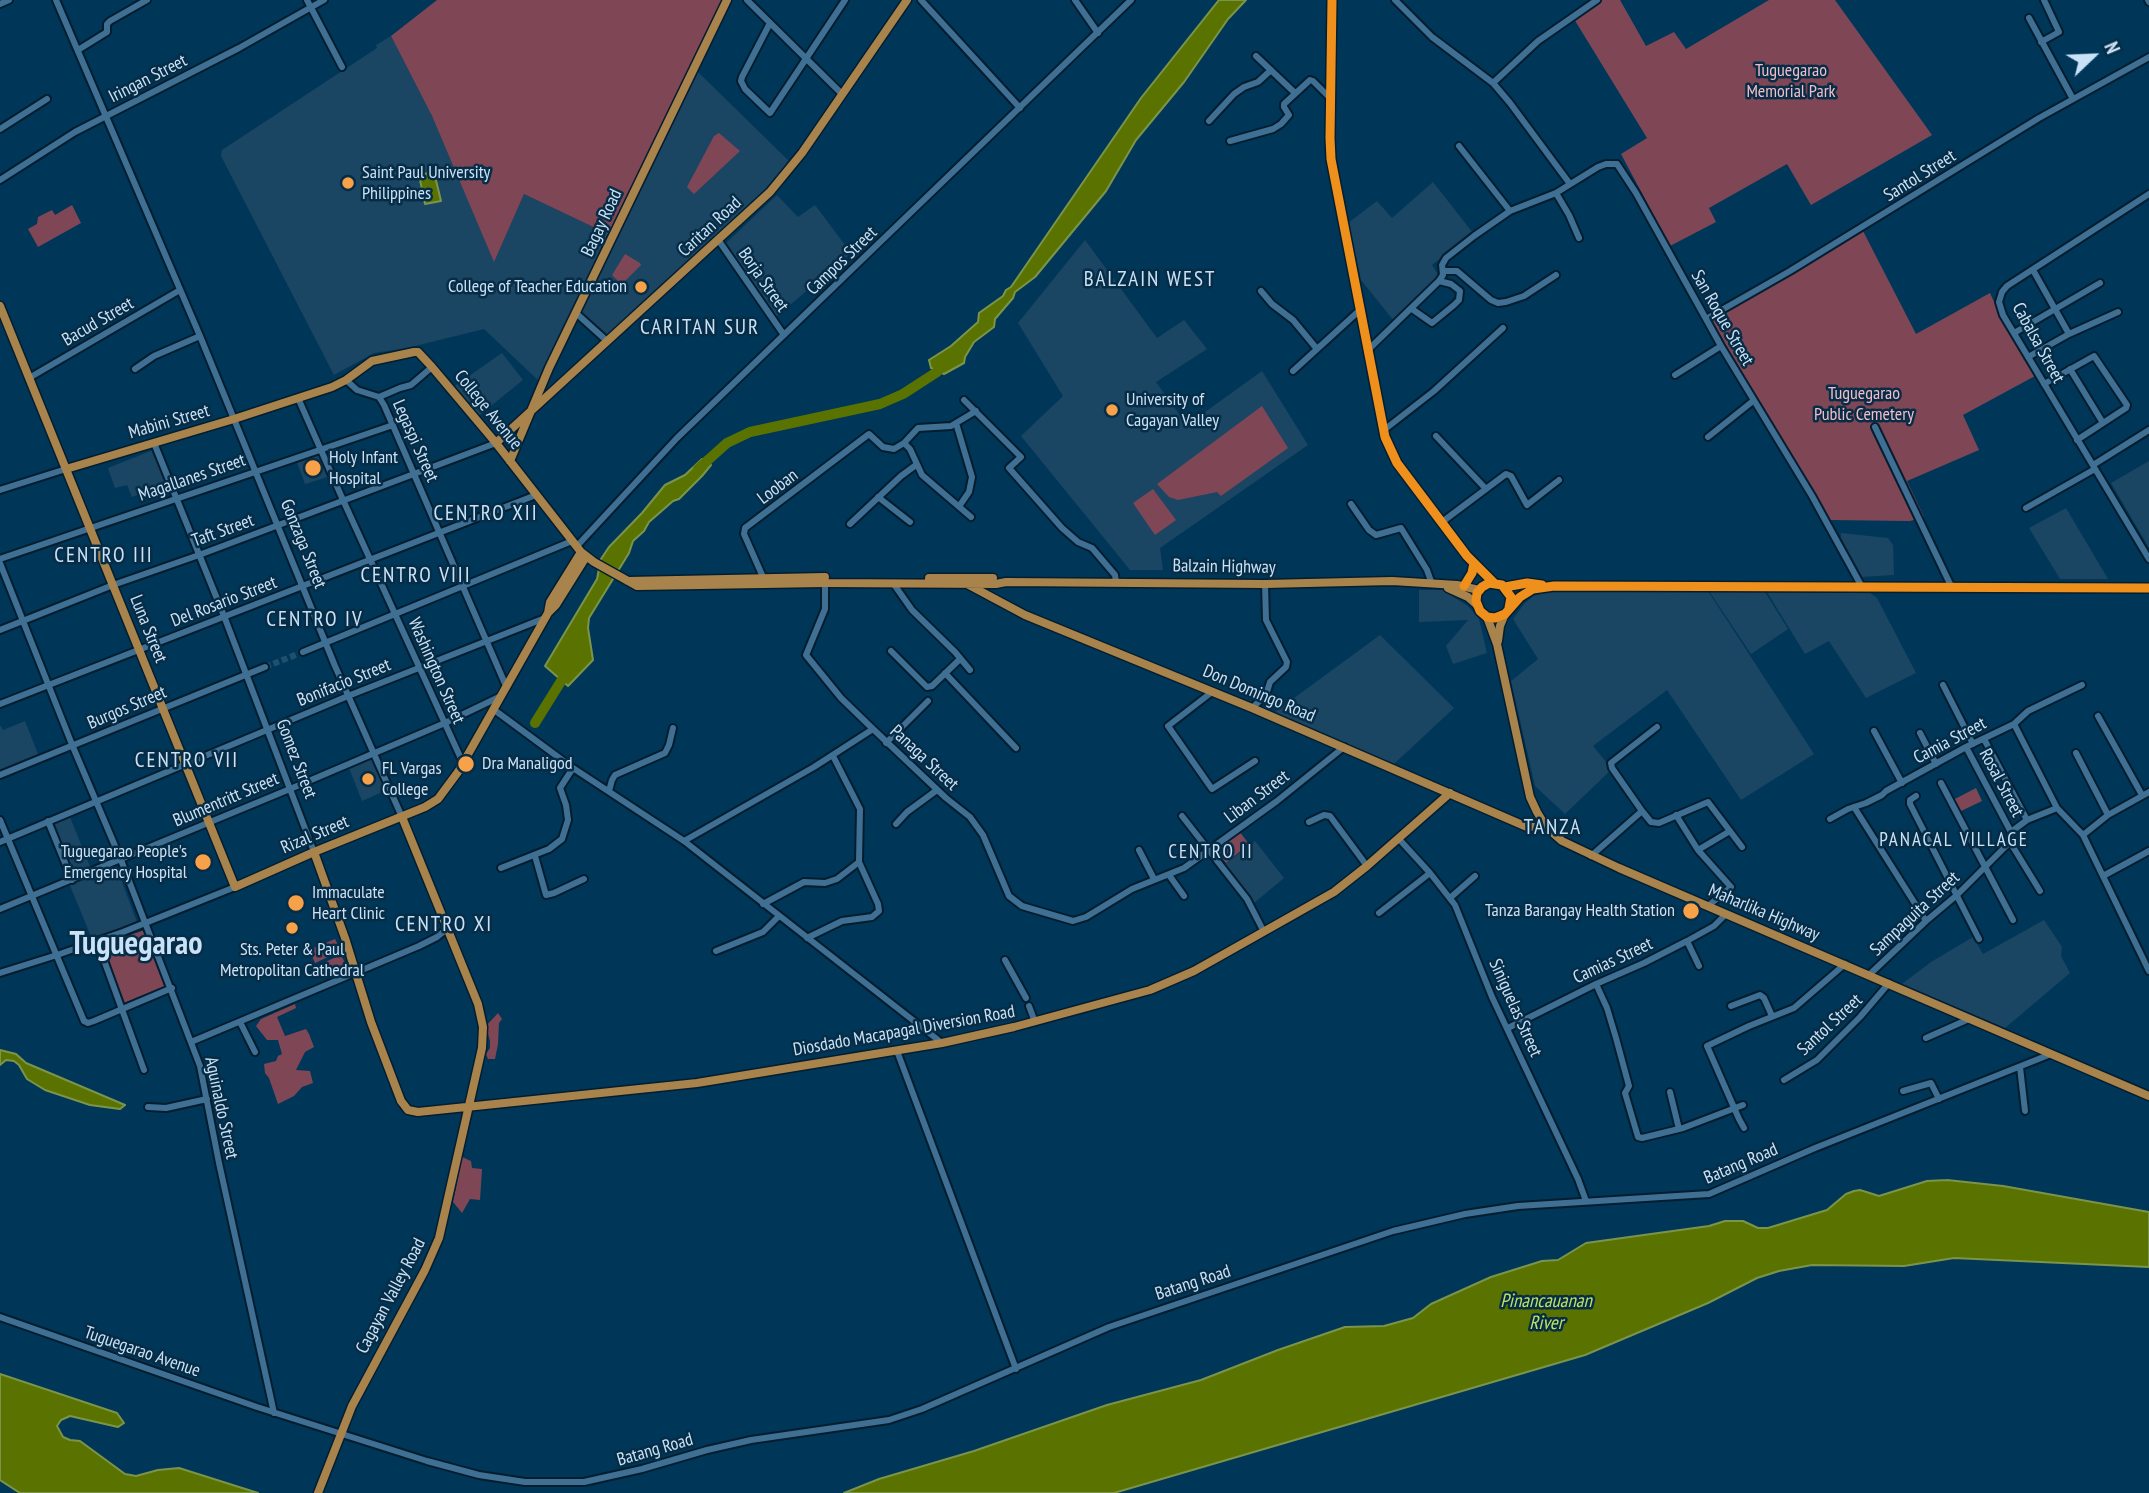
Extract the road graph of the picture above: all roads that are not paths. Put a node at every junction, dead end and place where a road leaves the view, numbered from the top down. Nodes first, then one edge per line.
1 (9, 0) edge
2 (56, 0) edge
3 (147, 0) edge
4 (307, 0) edge
5 (324, 0) edge
6 (727, 0) edge
7 (747, 0) edge
8 (845, 0) edge
9 (907, 0) edge
10 (921, 0) edge
11 (1075, 0) edge
12 (1131, 0) edge
13 (1332, 0) edge
14 (1395, 0) edge
15 (1597, 0) edge
16 (2044, 0) edge
17 (0, 4) edge
18 (311, 8) junction
19 (2029, 18) dead end
20 (770, 23) junction
21 (1098, 33) junction
22 (2042, 42) junction
23 (78, 50) junction
24 (1256, 56) dead end
25 (2149, 57) edge
26 (805, 58) junction
27 (342, 67) dead end
28 (1271, 70) junction
29 (1493, 82) junction
30 (1295, 93) junction
31 (842, 94) junction
32 (1330, 98) junction
33 (47, 99) dead end
34 (2073, 99) junction
35 (1020, 108) junction
36 (107, 116) junction
37 (1209, 121) dead end
38 (0, 129) edge
39 (1230, 141) dead end
40 (1459, 146) dead end
41 (0, 180) edge
42 (1570, 184) junction
43 (1556, 193) junction
44 (2148, 197) edge
45 (1510, 211) junction
46 (1579, 238) dead end
47 (719, 241) junction
48 (2033, 270) junction
49 (1443, 271) junction
50 (1556, 275) dead end
51 (1439, 281) junction
52 (2101, 283) dead end
53 (1473, 285) junction
54 (180, 290) junction
55 (1261, 291) dead end
56 (1460, 291) junction
57 (0, 306) edge
58 (1361, 309) junction
59 (1412, 309) junction
60 (2055, 309) junction
61 (2118, 312) dead end
62 (577, 314) junction
63 (1706, 319) junction
64 (1503, 328) dead end
65 (2014, 333) junction
66 (2069, 334) junction
67 (784, 335) junction
68 (200, 336) junction
69 (607, 341) junction
70 (1721, 346) junction
71 (1317, 349) junction
72 (1369, 349) junction
73 (2028, 357) junction
74 (432, 367) junction
75 (135, 369) dead end
76 (2070, 369) junction
77 (1293, 371) dead end
78 (1675, 375) dead end
79 (29, 378) junction
80 (346, 380) junction
81 (2044, 384) junction
82 (380, 397) junction
83 (298, 398) junction
84 (964, 400) dead end
85 (1754, 401) junction
86 (533, 408) junction
87 (976, 411) junction
88 (234, 419) junction
89 (956, 423) junction
90 (2103, 423) junction
91 (393, 425) junction
92 (1875, 427) dead end
93 (1384, 430) junction
94 (2149, 430) edge
95 (1436, 436) dead end
96 (1708, 437) dead end
97 (2077, 440) junction
98 (154, 443) junction
99 (496, 443) junction
100 (904, 443) junction
101 (320, 449) junction
102 (510, 461) junction
103 (916, 465) junction
104 (2094, 467) junction
105 (66, 469) junction
106 (257, 471) junction
107 (415, 473) junction
108 (1559, 481) dead end
109 (1486, 489) junction
110 (0, 490) edge
111 (536, 495) junction
112 (878, 497) junction
113 (177, 499) junction
114 (343, 500) junction
115 (1351, 504) dead end
116 (960, 505) junction
117 (2026, 508) dead end
118 (971, 517) dead end
119 (910, 522) dead end
120 (1442, 522) junction
121 (850, 524) dead end
122 (278, 525) junction
123 (90, 527) junction
124 (440, 534) junction
125 (582, 552) junction
126 (199, 555) junction
127 (2149, 559) edge
128 (0, 561) edge
129 (372, 561) junction
130 (1474, 563) junction
131 (762, 577) junction
132 (626, 580) junction
133 (966, 581) junction
134 (1116, 582) junction
135 (825, 583) junction
136 (893, 583) junction
137 (1494, 583) junction
138 (1265, 584) junction
139 (1432, 584) junction
140 (113, 585) junction
141 (462, 585) junction
142 (1442, 585) junction
143 (1464, 586) junction
144 (1554, 586) junction
145 (303, 587) junction
146 (1505, 587) junction
147 (1862, 587) junction
148 (2149, 587) edge
149 (1952, 588) junction
150 (1480, 589) junction
151 (1477, 605) junction
152 (1507, 611) junction
153 (395, 614) junction
154 (547, 615) junction
155 (224, 616) junction
156 (1487, 617) junction
157 (23, 621) junction
158 (0, 630) edge
159 (486, 641) junction
160 (325, 643) junction
161 (1497, 644) junction
162 (139, 649) junction
163 (891, 650) dead end
164 (303, 652) tunnel mouth
165 (960, 659) junction
166 (265, 667) tunnel mouth
167 (419, 667) junction
168 (970, 670) dead end
169 (945, 673) junction
170 (246, 675) junction
171 (50, 685) junction
172 (1943, 685) dead end
173 (2082, 685) dead end
174 (506, 686) junction
175 (1212, 692) junction
176 (348, 696) junction
177 (499, 698) junction
178 (928, 701) dead end
179 (0, 704) edge
180 (163, 708) junction
181 (1252, 708) junction
182 (492, 709) junction
183 (2098, 716) dead end
184 (445, 723) junction
185 (2014, 724) junction
186 (673, 727) dead end
187 (1657, 727) dead end
188 (267, 729) junction
189 (873, 729) junction
190 (1874, 731) dead end
191 (1920, 733) dead end
192 (1984, 738) junction
193 (886, 743) junction
194 (1969, 746) junction
195 (72, 747) junction
196 (1343, 747) junction
197 (1016, 748) dead end
198 (373, 753) junction
199 (2076, 753) dead end
200 (833, 756) junction
201 (1255, 761) dead end
202 (185, 763) junction
203 (463, 763) junction
204 (1936, 764) junction
205 (573, 768) junction
206 (0, 775) edge
207 (1902, 783) junction
208 (1941, 783) dead end
209 (290, 789) junction
210 (937, 790) junction
211 (609, 791) junction
212 (1450, 793) junction
213 (2146, 794) edge
214 (1913, 798) dead end
215 (96, 801) junction
216 (1854, 807) junction
217 (2057, 808) junction
218 (1643, 811) junction
219 (1676, 815) junction
220 (2108, 815) junction
221 (1182, 816) dead end
222 (402, 817) junction
223 (1829, 819) dead end
224 (0, 820) edge
225 (2027, 820) junction
226 (48, 821) junction
227 (209, 822) junction
228 (1310, 822) dead end
229 (896, 824) dead end
230 (1546, 827) junction
231 (1730, 831) junction
232 (2011, 832) junction
233 (2083, 835) junction
234 (8, 839) junction
235 (1399, 839) junction
236 (684, 841) junction
237 (0, 842) edge
238 (2010, 842) junction
239 (1742, 847) dead end
240 (1139, 850) dead end
241 (1698, 850) junction
242 (1209, 851) junction
243 (2149, 851) edge
244 (314, 852) junction
245 (535, 856) junction
246 (1591, 856) junction
247 (121, 860) junction
248 (859, 862) junction
249 (1367, 866) junction
250 (501, 868) dead end
251 (1985, 868) junction
252 (1430, 873) junction
253 (1169, 875) junction
254 (1475, 876) dead end
255 (2104, 876) junction
256 (584, 879) dead end
257 (1154, 879) junction
258 (72, 880) junction
259 (234, 887) junction
260 (2040, 891) dead end
261 (1957, 895) junction
262 (33, 896) junction
263 (1184, 896) dead end
264 (1450, 898) junction
265 (763, 904) junction
266 (1707, 906) junction
267 (0, 909) edge
268 (1379, 914) dead end
269 (1726, 914) junction
270 (779, 916) junction
271 (2013, 920) dead end
272 (1073, 921) joint
273 (1926, 921) junction
274 (146, 923) junction
275 (447, 929) junction
276 (1264, 932) junction
277 (807, 938) junction
278 (1979, 939) dead end
279 (97, 941) junction
280 (1687, 941) junction
281 (716, 951) dead end
282 (57, 955) junction
283 (1005, 960) dead end
284 (1845, 964) junction
285 (1699, 966) dead end
286 (2149, 971) edge
287 (0, 973) edge
288 (356, 973) junction
289 (1869, 975) junction
290 (1596, 984) junction
291 (1889, 984) junction
292 (172, 988) junction
293 (1026, 998) dead end
294 (1029, 1006) dead end
295 (1731, 1006) dead end
296 (121, 1010) junction
297 (1772, 1016) junction
298 (1969, 1019) junction
299 (240, 1022) junction
300 (1035, 1022) junction
301 (1508, 1028) junction
302 (1926, 1038) dead end
303 (191, 1042) junction
304 (942, 1043) junction
305 (897, 1051) junction
306 (255, 1052) dead end
307 (2051, 1054) junction
308 (2020, 1067) junction
309 (144, 1070) dead end
310 (1784, 1080) dead end
311 (1903, 1091) dead end
312 (1670, 1092) dead end
313 (2149, 1096) edge
314 (206, 1099) junction
315 (1939, 1099) junction
316 (1743, 1105) dead end
317 (470, 1106) junction
318 (148, 1107) dead end
319 (1734, 1109) junction
320 (2025, 1111) dead end
321 (1744, 1128) dead end
322 (1679, 1129) junction
323 (1586, 1202) junction
324 (0, 1317) edge
325 (1016, 1368) junction
326 (274, 1413) junction
327 (339, 1434) junction
328 (318, 1493) edge

1 - 17 street
2 - 23 street, Gonzaga Street
3 - 23 street
4 - 18 street
5 - 18 street, Iringan Street
6 - 62 main road, Bagay Road
7 - 20 street
8 - 26 street
9 - 31 main road, Caritan Road
10 - 35 street
11 - 21 street
12 - 21 street, Campos Street
13 - 32 highway
14 - 29 street
15 - 29 street
16 - 22 street
18 - 27 street
18 - 36 street, Iringan Street
19 - 22 street
20 - 26 street
20 - 26 street
21 - 35 street, Campos Street
22 - 34 street
23 - 36 street, Gonzaga Street
24 - 28 street
25 - 34 street, Santol Street
26 - 31 street
28 - 30 street
28 - 37 street
29 - 42 street
30 - 32 street
30 - 39 street
31 - 47 main road, Caritan Road
32 - 58 highway
33 - 38 street
34 - 63 street, Santol Street
35 - 67 street, Campos Street
36 - 41 street, Iringan Street
36 - 54 street, Gonzaga Street
40 - 45 street
42 - 43 street, San Roque Street
42 - 63 street, San Roque Street
43 - 45 street, San Roque Street
43 - 46 street
44 - 48 street, Cabalsa Street
45 - 49 street, San Roque Street
47 - 67 street, Borja Street
47 - 69 main road, Caritan Road
48 - 60 street
48 - 65 street, Cabalsa Street
49 - 51 street, San Roque Street
49 - 53 street
50 - 53 street
51 - 56 street
51 - 59 street
52 - 60 street
53 - 56 street
54 - 68 street, Gonzaga Street
54 - 79 street, Bacud Street
55 - 71 street
56 - 59 street
57 - 79 main road, Luna Street
58 - 71 street
58 - 72 highway
59 - 72 street
60 - 65 street
60 - 66 street
61 - 66 street
62 - 69 street
62 - 86 main road, Bagay Road
63 - 70 street, San Roque Street
64 - 93 street
65 - 73 street, Cabalsa Street
66 - 73 street
67 - 125 street, Campos Street
68 - 75 street
68 - 88 street, Gonzaga Street
69 - 86 main road, Caritan Road
70 - 78 street
70 - 85 street, San Roque Street
71 - 77 street
72 - 93 highway
73 - 81 street, Cabalsa Street
74 - 80 main road, College Avenue
74 - 82 street
74 - 99 main road, College Avenue
76 - 81 street
76 - 90 street
76 - 90 street
79 - 105 main road, Luna Street
80 - 82 street, Legaspi Street
80 - 83 main road, Mabini Street
81 - 97 street, Cabalsa Street
82 - 91 street, Legaspi Street
83 - 88 main road, Mabini Street
83 - 101 street, Washington Street
84 - 87 street
85 - 96 street
85 - 147 street, San Roque Street
86 - 99 main road, Caritan Road
86 - 102 main road, Bagay Road
87 - 89 street
87 - 134 street
88 - 98 main road, Mabini Street
88 - 106 street, Gonzaga Street
89 - 100 street
89 - 116 street
90 - 97 street
91 - 101 street, Magallanes Street
91 - 107 street, Legaspi Street
92 - 149 street
93 - 120 highway
94 - 104 street
95 - 109 street
97 - 104 street, Cabalsa Street
98 - 105 main road, Mabini Street
98 - 113 street, Gomez Street
99 - 102 main road, College Avenue
99 - 107 street, Taft Street
100 - 103 street
100 - 131 street, Looban
101 - 106 street, Magallanes Street
101 - 114 street, Washington Street
102 - 111 main road, College Avenue
103 - 112 street
103 - 116 street
104 - 117 street
104 - 127 street, Cabalsa Street
105 - 110 street, Mabini Street
105 - 123 main road, Luna Street
106 - 113 street, Magallanes Street
106 - 122 street, Gonzaga Street
107 - 114 street, Taft Street
107 - 124 street, Legaspi Street
108 - 109 street
109 - 120 street
111 - 124 street, Del Rosario Street
111 - 125 main road, College Avenue
112 - 119 street
112 - 121 street
113 - 123 street, Magallanes Street
113 - 126 street, Gomez Street
114 - 122 street, Taft Street
114 - 129 street, Washington Street
115 - 139 street
116 - 118 street
120 - 130 highway
122 - 126 street, Taft Street
122 - 145 street, Gonzaga Street
123 - 128 street, Magallanes Street
123 - 140 main road, Luna Street
124 - 129 street, Del Rosario Street
124 - 141 street, Legaspi Street
125 - 132 main road, Balzain Highway
125 - 141 street
125 - 154 main road, Rizal Street
126 - 140 street, Taft Street
126 - 155 street, Gomez Street
128 - 157 street, Aguinaldo Street
129 - 145 street, Del Rosario Street
129 - 153 street, Washington Street
130 - 137 highway
130 - 143 highway
130 - 150 highway
131 - 132 main road, Balzain Highway
131 - 133 main road, Balzain Highway
132 - 135 main road, Balzain Highway
133 - 134 main road, Balzain Highway
133 - 136 main road, Balzain Highway
133 - 175 main road, Don Domingo Road
134 - 138 main road, Balzain Highway
135 - 136 main road, Balzain Highway
135 - 189 street, Panaga Street
136 - 165 street
137 - 146 highway
137 - 150 highway
138 - 139 main road, Balzain Highway
138 - 181 street
139 - 142 main road, Balzain Highway
140 - 157 street, Taft Street
140 - 162 main road, Luna Street
141 - 153 street
141 - 159 street, Legaspi Street
142 - 143 main road, Balzain Highway
142 - 151 main road
143 - 150 main road, Balzain Highway
144 - 146 highway
144 - 147 highway
144 - 152 highway
145 - 155 street, Del Rosario Street
145 - 160 street, Gonzaga Street
146 - 152 highway
147 - 149 highway
148 - 149 highway
150 - 151 highway
151 - 156 highway
152 - 156 highway
152 - 161 main road, Maharlika Highway
153 - 160 street
153 - 167 street, Washington Street
154 - 159 street, Bonifacio Street
154 - 174 main road, Rizal Street
155 - 162 street, Del Rosario Street
155 - 170 street, Gomez Street
156 - 161 main road, Maharlika Highway
157 - 158 street, Taft Street
157 - 171 street, Aguinaldo Street
159 - 167 street, Bonifacio Street
159 - 174 street, Legaspi Street
160 - 164 street
160 - 176 street, Gonzaga Street
161 - 230 main road, Maharlika Highway
162 - 171 street, Del Rosario Street
162 - 180 main road, Luna Street
163 - 169 street
165 - 168 street
165 - 169 street
166 - 170 street, Burgos Street
167 - 176 street, Bonifacio Street
167 - 184 street, Washington Street
169 - 197 street
170 - 180 street, Burgos Street
170 - 188 street, Gomez Street
171 - 179 street, Del Rosario Street
171 - 195 street, Aguinaldo Street
172 - 194 street, Rosal Street
173 - 185 street, Camia Street
174 - 177 main road, Rizal Street
175 - 181 main road, Don Domingo Road
175 - 201 street
176 - 188 street, Bonifacio Street
176 - 198 street, Gonzaga Street
177 - 182 main road, Rizal Street
177 - 184 street, Blumentritt Street
178 - 193 street
180 - 195 street, Burgos Street
180 - 202 main road, Luna Street
181 - 196 main road, Don Domingo Road
182 - 203 main road, Rizal Street
182 - 205 street
183 - 213 street
184 - 198 street, Blumentritt Street
184 - 203 street, Washington Street
185 - 192 street, Camia Street
185 - 217 street
186 - 211 street
187 - 218 street
188 - 202 street, Bonifacio Street
188 - 209 street, Gomez Street
189 - 193 street, Panaga Street
189 - 200 street
190 - 207 street
191 - 204 street
192 - 194 street, Camia Street
192 - 225 street
193 - 210 street, Panaga Street
194 - 204 street, Camia Street
194 - 232 street, Rosal Street
195 - 206 street, Burgos Street
195 - 215 street, Aguinaldo Street
196 - 212 main road, Don Domingo Road
196 - 242 street, Liban Street
198 - 209 street, Blumentritt Street
198 - 222 street, Gonzaga Street
199 - 220 street
200 - 236 street
200 - 248 street
202 - 215 street, Bonifacio Street
202 - 227 main road, Luna Street
203 - 222 main road, Rizal Street
204 - 207 street, Camia Street
205 - 211 street
205 - 245 street
207 - 216 street, Camia Street
208 - 251 street
209 - 227 street, Blumentritt Street
209 - 244 street, Gomez Street
210 - 229 street
210 - 272 street, Panaga Street
211 - 236 street
212 - 230 main road, Don Domingo Road
212 - 235 main road, Diosdado Macapagal Diversion Road
213 - 220 street
214 - 261 street
215 - 226 street, Bonifacio Street
215 - 247 street, Aguinaldo Street
216 - 223 street, Camia Street
216 - 273 street
217 - 225 street
217 - 233 street
218 - 219 street
218 - 246 street
219 - 231 street
219 - 241 street
220 - 233 street
221 - 242 street
222 - 244 main road, Rizal Street
222 - 275 main road, Gonzaga Street
224 - 234 street
225 - 232 street
226 - 234 street, Bonifacio Street
226 - 258 street
227 - 247 street, Blumentritt Street
227 - 259 main road, Luna Street
228 - 249 street
230 - 246 main road, Maharlika Highway
231 - 239 street
231 - 241 street
232 - 238 street
233 - 255 street
234 - 237 street, Bonifacio Street
234 - 262 street
235 - 249 main road, Diosdado Macapagal Diversion Road
235 - 252 street, Siniguelas Street
236 - 265 street
238 - 251 street, Sampaguita Street
238 - 260 street
240 - 257 street
241 - 266 street
242 - 253 street, Liban Street
242 - 276 street
243 - 255 street
244 - 259 main road, Rizal Street
244 - 288 main road, Gomez Street
245 - 250 street
245 - 256 street
246 - 266 main road, Maharlika Highway
247 - 258 street, Blumentritt Street
247 - 274 street, Aguinaldo Street
248 - 265 street
248 - 277 street
249 - 276 main road, Diosdado Macapagal Diversion Road
251 - 261 street, Sampaguita Street
251 - 271 street
252 - 264 street, Siniguelas Street
252 - 268 street
253 - 257 street, Liban Street
253 - 263 street
254 - 264 street
255 - 286 street
257 - 272 street, Liban Street
258 - 262 street, Blumentritt Street
259 - 274 street, Rizal Street
261 - 273 street, Sampaguita Street
261 - 278 street
262 - 267 street, Blumentritt Street
262 - 282 street
264 - 301 street, Siniguelas Street
265 - 270 street
266 - 269 main road, Maharlika Highway
269 - 280 street, Camias Street
269 - 284 main road, Maharlika Highway
270 - 277 street
270 - 281 street
273 - 289 street, Sampaguita Street
274 - 279 street, Rizal Street
274 - 292 street, Aguinaldo Street
275 - 288 street
275 - 317 main road, Gonzaga Street
276 - 300 main road, Diosdado Macapagal Diversion Road
277 - 304 street
279 - 282 street, Rizal Street
279 - 296 street
280 - 285 street
280 - 290 street, Camias Street
282 - 287 street, Rizal Street
282 - 296 street
283 - 293 street
284 - 289 main road, Maharlika Highway
284 - 297 street
288 - 299 street
288 - 317 main road, Gomez Street
289 - 291 main road, Maharlika Highway
290 - 301 street, Camias Street
290 - 322 street
291 - 298 main road, Maharlika Highway
291 - 310 street, Santol Street
292 - 296 street
292 - 303 street, Aguinaldo Street
294 - 300 street
295 - 297 street
296 - 309 street
297 - 319 street
298 - 302 street
298 - 307 main road, Maharlika Highway
299 - 303 street
299 - 306 street
300 - 304 main road, Diosdado Macapagal Diversion Road
301 - 323 street, Siniguelas Street
303 - 314 street, Aguinaldo Street
304 - 305 main road, Diosdado Macapagal Diversion Road
305 - 317 main road, Diosdado Macapagal Diversion Road
305 - 325 street
307 - 308 street, Batang Road
307 - 313 main road, Maharlika Highway
308 - 315 street, Batang Road
308 - 320 street
311 - 315 street
312 - 322 street
314 - 318 street
314 - 326 street, Aguinaldo Street
315 - 323 street, Batang Road
316 - 319 street
317 - 327 main road, Cagayan Valley Road
319 - 321 street
319 - 322 street
323 - 325 street, Batang Road
324 - 326 street, Tuguegarao Avenue
325 - 327 street, Batang Road
326 - 327 street
327 - 328 main road, Cagayan Valley Road

